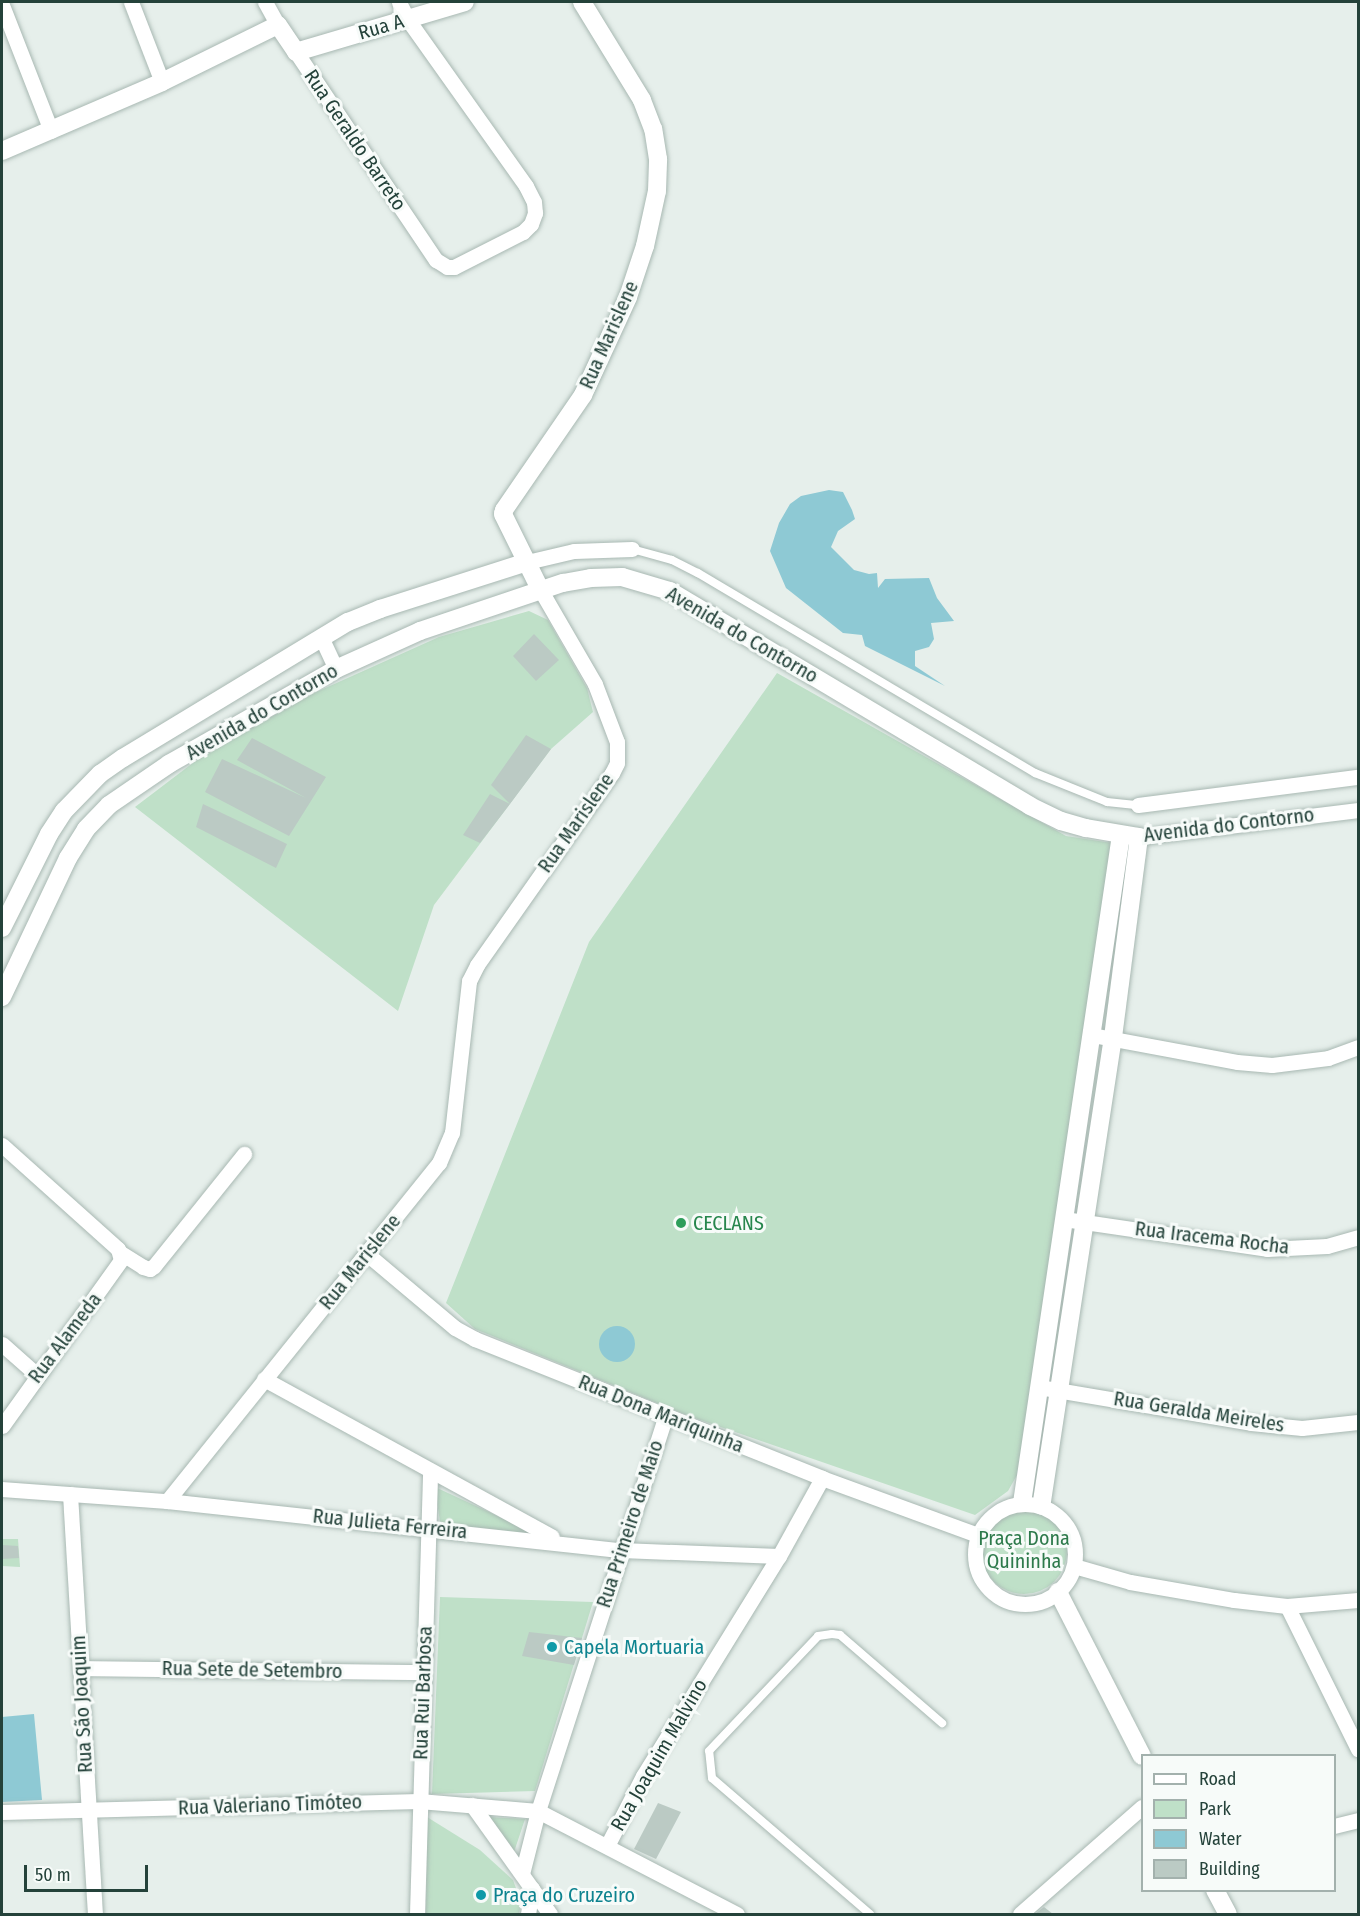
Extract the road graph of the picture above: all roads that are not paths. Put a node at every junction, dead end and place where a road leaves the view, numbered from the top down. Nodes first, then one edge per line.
1 (131, 2) edge
2 (265, 2) edge
3 (399, 2) edge
4 (465, 2) edge
5 (582, 2) edge
6 (2, 5) edge
7 (408, 20) junction
8 (278, 26) junction
9 (296, 52) junction
10 (162, 82) junction
11 (51, 131) junction
12 (2, 151) edge
13 (632, 549) joint
14 (527, 562) junction
15 (541, 591) junction
16 (321, 637) junction
17 (336, 669) junction
18 (1359, 777) edge
19 (1138, 805) joint
20 (1359, 810) edge
21 (1130, 836) junction
22 (2, 928) edge
23 (2, 997) edge
24 (1092, 1035) junction
25 (1113, 1037) junction
26 (1359, 1047) edge
27 (2, 1145) edge
28 (244, 1154) dead end
29 (1064, 1219) junction
30 (1084, 1221) junction
31 (1359, 1237) edge
32 (119, 1251) junction
33 (367, 1254) junction
34 (2, 1344) edge
35 (36, 1374) junction
36 (264, 1379) junction
37 (1039, 1387) junction
38 (1059, 1389) junction
39 (665, 1417) junction
40 (1359, 1422) edge
41 (2, 1426) edge
42 (430, 1472) junction
43 (822, 1478) junction
44 (2, 1489) edge
45 (70, 1494) junction
46 (167, 1501) junction
47 (1022, 1503) junction
48 (1041, 1505) junction
49 (430, 1529) junction
50 (978, 1535) junction
51 (560, 1541) junction
52 (621, 1550) junction
53 (779, 1556) junction
54 (1074, 1566) junction
55 (1058, 1592) junction
56 (1359, 1600) edge
57 (1287, 1606) junction
58 (81, 1668) junction
59 (423, 1672) junction
60 (942, 1723) dead end
61 (1359, 1749) edge
62 (1142, 1754) edge
63 (419, 1802) junction
64 (472, 1805) junction
65 (1141, 1809) edge
66 (88, 1810) junction
67 (538, 1811) junction
68 (2, 1812) edge
69 (1359, 1820) edge
70 (1336, 1826) edge
71 (607, 1846) junction
72 (522, 1874) junction
73 (532, 1888) junction
74 (1216, 1892) edge
75 (95, 1914) edge
76 (417, 1914) edge
77 (528, 1914) edge
78 (550, 1914) edge
79 (737, 1914) edge
80 (870, 1914) edge
81 (1020, 1914) edge
82 (1228, 1914) edge

1 - 10 street
2 - 8 street, Rua Geraldo Barreto
3 - 7 street
4 - 7 street, Rua A
5 - 14 street, Rua Marislene
6 - 11 street
7 - 9 street, Rua A
7 - 9 street, Rua Geraldo Barreto
8 - 9 street, Rua Geraldo Barreto
8 - 10 street
10 - 11 street
11 - 12 street
13 - 14 street
13 - 19 lane
14 - 15 street, Rua Marislene
14 - 16 street
15 - 17 street, Avenida do Contorno
15 - 21 street, Avenida do Contorno
15 - 33 street, Rua Marislene
16 - 17 street
16 - 22 street
17 - 23 street, Avenida do Contorno
18 - 19 street
20 - 21 street, Avenida do Contorno
21 - 24 street
21 - 25 street
24 - 25 street
24 - 29 street
25 - 26 street
25 - 30 street
27 - 32 street
28 - 32 street
29 - 30 street, Rua Iracema Rocha
29 - 37 street
30 - 31 street, Rua Iracema Rocha
30 - 38 street
32 - 35 street, Rua Alameda
33 - 36 street, Rua Marislene
33 - 39 street, Rua Dona Mariquinha
34 - 35 street
35 - 41 street, Rua Alameda
36 - 42 street
36 - 46 street, Rua Marislene
37 - 38 street, Rua Geralda Meireles
37 - 47 street
38 - 40 street, Rua Geralda Meireles
38 - 48 street
39 - 43 street, Rua Dona Mariquinha
39 - 52 street, Rua Primeiro de Maio
42 - 49 street, Rua Rui Barbosa
42 - 51 street
43 - 50 street, Rua Dona Mariquinha
43 - 53 street, Rua Joaquim Malvino
44 - 45 street, Rua Julieta Ferreira
45 - 46 street, Rua Julieta Ferreira
45 - 58 street, Rua São Joaquim
46 - 49 street, Rua Julieta Ferreira
47 - 48 street
47 - 50 street
48 - 54 street
49 - 51 street, Rua Julieta Ferreira
49 - 59 street, Rua Rui Barbosa
50 - 55 street
51 - 52 street, Rua Julieta Ferreira
52 - 53 street, Rua Julieta Ferreira
52 - 67 street, Rua Primeiro de Maio
53 - 71 street, Rua Joaquim Malvino
54 - 55 street
54 - 57 street
55 - 62 street
56 - 57 street
57 - 61 street
58 - 59 street, Rua Sete de Setembro
58 - 66 street, Rua São Joaquim
59 - 63 street, Rua Rui Barbosa
60 - 80 lane
63 - 64 street, Rua Valeriano Timóteo
63 - 66 street, Rua Valeriano Timóteo
63 - 76 street, Rua Rui Barbosa
64 - 67 street, Rua Valeriano Timóteo
64 - 72 street
65 - 81 street
66 - 68 street, Rua Valeriano Timóteo
66 - 75 street, Rua São Joaquim
67 - 71 street
67 - 72 street, Rua Primeiro de Maio
69 - 70 street
71 - 79 street
72 - 73 street
73 - 77 street
73 - 78 street
74 - 82 street

